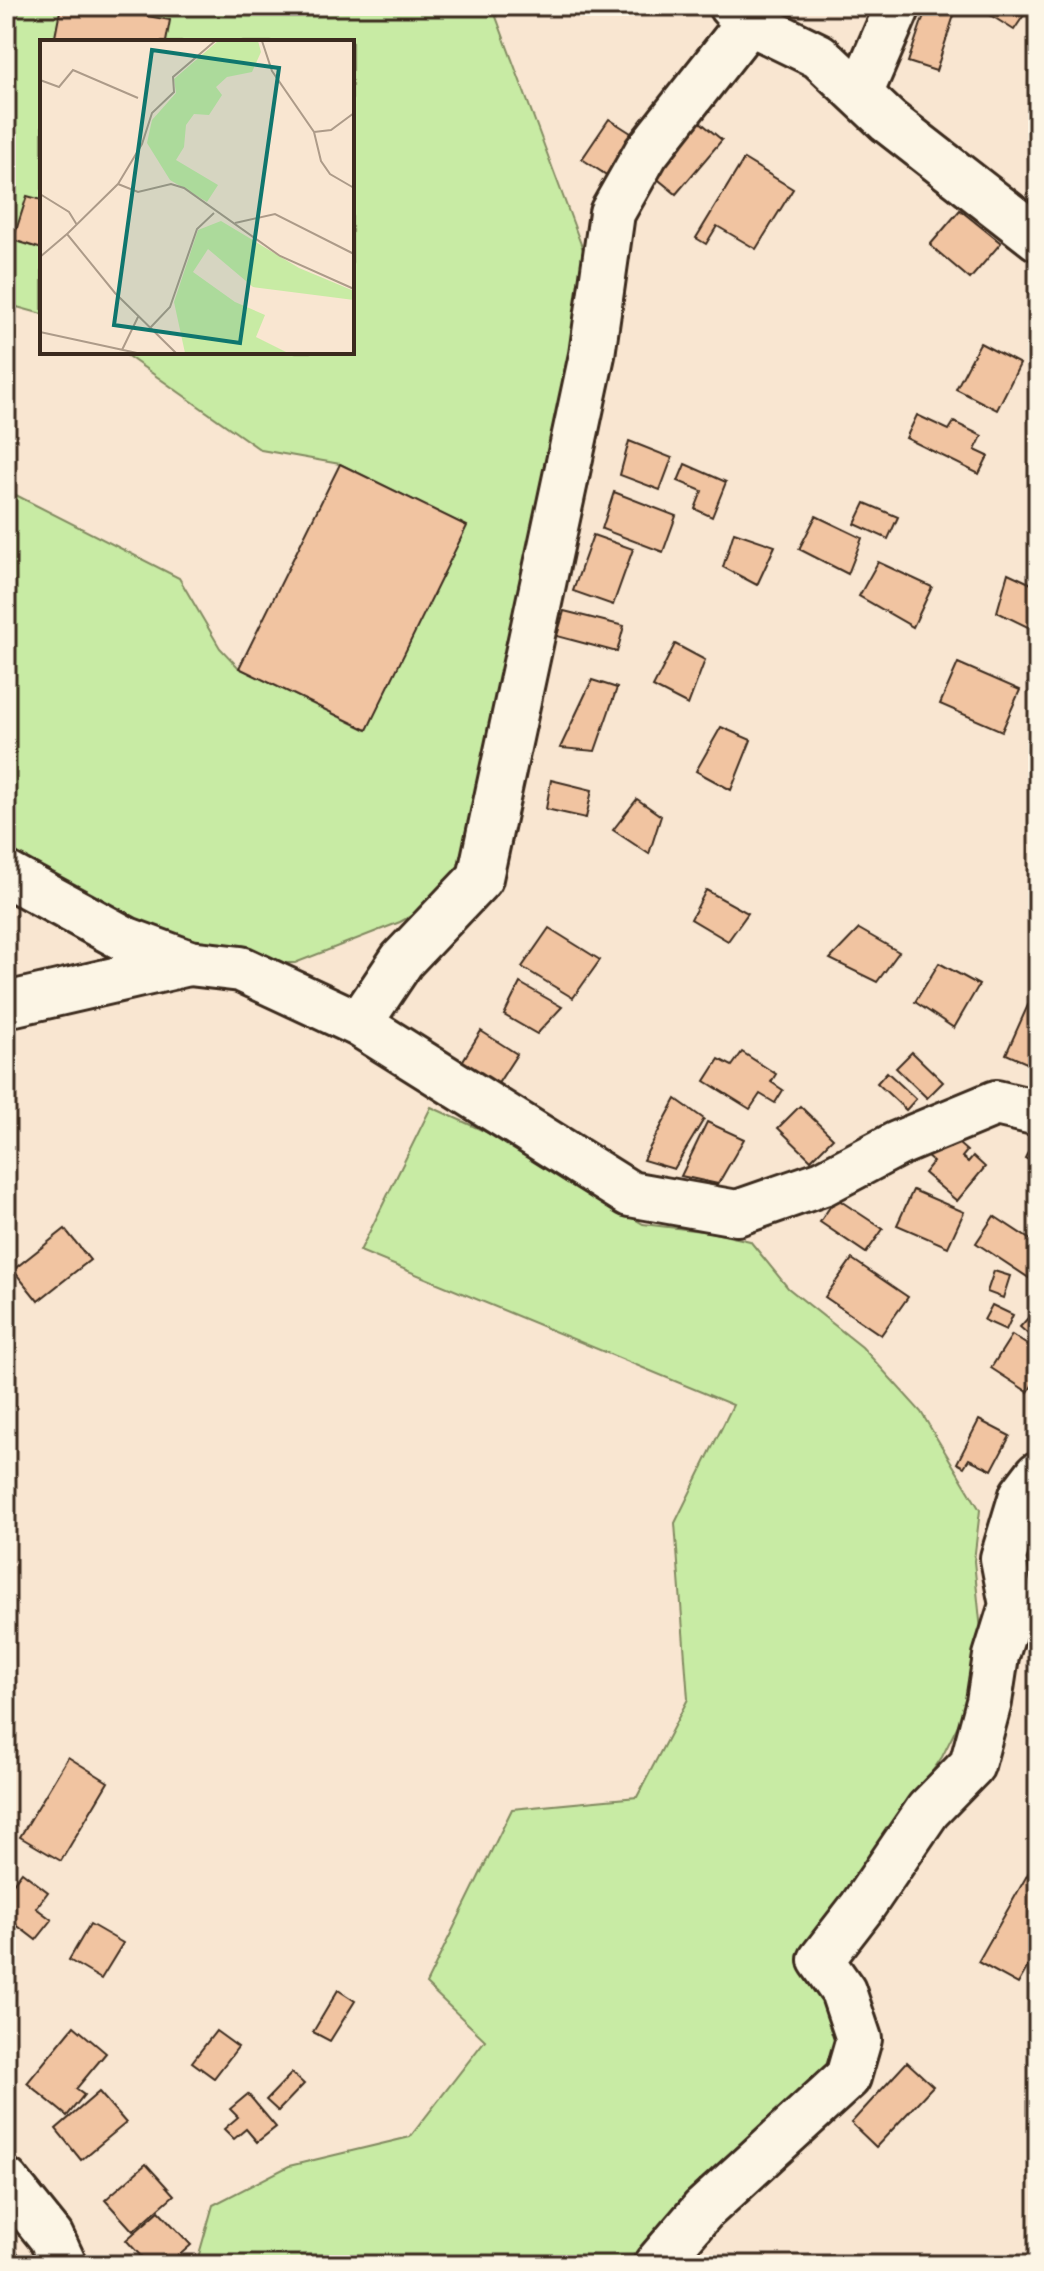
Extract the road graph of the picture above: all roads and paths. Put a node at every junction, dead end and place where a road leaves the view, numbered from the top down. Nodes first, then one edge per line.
1 (898, 6) edge
2 (740, 14) edge
3 (860, 94) junction
4 (1038, 238) edge
5 (6, 874) edge
6 (189, 963) junction
7 (6, 1005) edge
8 (359, 1024) junction
9 (1038, 1113) edge
10 (1038, 1474) edge
11 (6, 2181) edge
12 (64, 2265) edge
13 (656, 2265) edge

1 - 3 street
2 - 3 street
2 - 8 street
3 - 4 street
5 - 6 street
6 - 7 street
6 - 8 street
8 - 9 street
10 - 13 street
11 - 12 street

